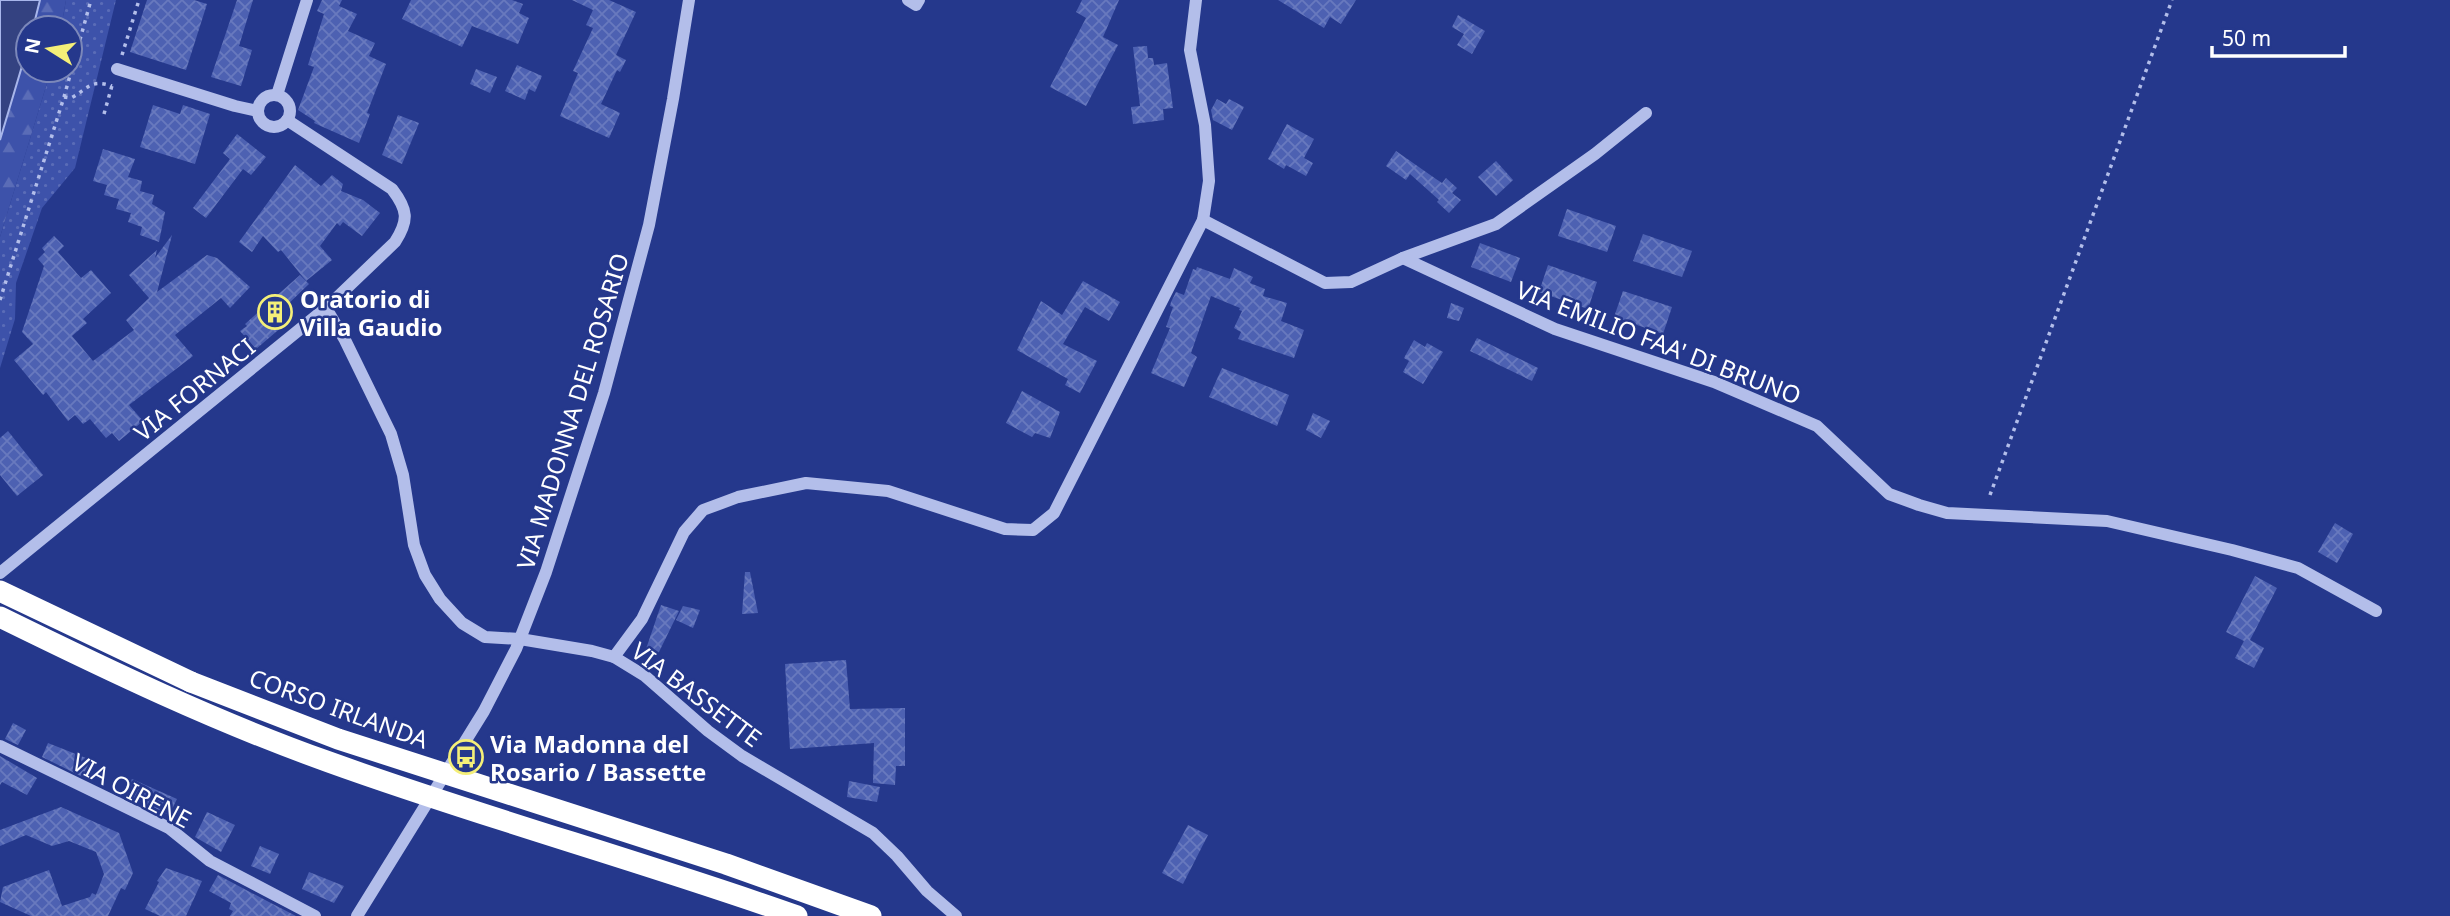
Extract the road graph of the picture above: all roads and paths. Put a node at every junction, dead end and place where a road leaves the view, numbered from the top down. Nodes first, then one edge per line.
1 (91, 0) edge
2 (307, 0) edge
3 (689, 0) edge
4 (908, 0) edge
5 (919, 0) edge
6 (1196, 0) edge
7 (2172, 0) edge
8 (117, 69) dead end
9 (112, 86) dead end
10 (276, 95) junction
11 (65, 97) junction
12 (258, 111) junction
13 (1646, 113) dead end
14 (287, 120) junction
15 (1203, 220) junction
16 (1403, 258) junction
17 (0, 300) edge
18 (326, 308) junction
19 (1990, 495) dead end
20 (0, 573) edge
21 (0, 591) edge
22 (2375, 611) dead end
23 (0, 617) edge
24 (520, 639) junction
25 (614, 657) junction
26 (0, 746) edge
27 (316, 916) edge
28 (358, 916) edge
29 (797, 916) edge
30 (871, 916) edge
31 (956, 916) edge

1 - 11 path
2 - 10 street
3 - 24 street, VIA MADONNA DEL ROSARIO
4 - 5 street
6 - 15 street
7 - 19 path
8 - 12 street, VIA FORNACI
9 - 11 path
10 - 12 street
10 - 14 street
11 - 17 path
12 - 14 street, VIA FORNACI
13 - 16 street
14 - 18 street, VIA FORNACI
15 - 16 street
15 - 25 street
16 - 22 street, VIA EMILIO FAA' DI BRUNO
18 - 20 street, VIA FORNACI
18 - 24 street, VIA BASSETTE
21 - 30 highway, CORSO IRLANDA, bridge
23 - 29 highway, bridge
24 - 25 street, VIA BASSETTE
24 - 28 street, VIA MADONNA DEL ROSARIO
25 - 31 street, VIA BASSETTE
26 - 27 street, VIA OIRENE

